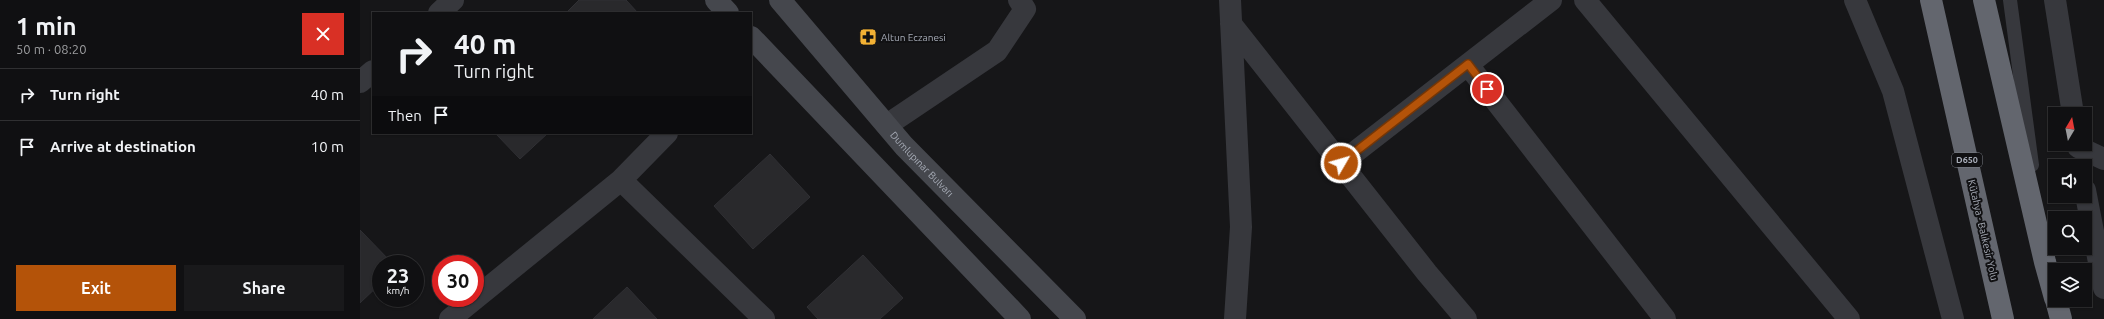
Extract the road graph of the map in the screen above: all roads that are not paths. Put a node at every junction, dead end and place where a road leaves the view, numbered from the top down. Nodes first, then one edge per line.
1 (453, 0) edge
2 (716, 0) edge
3 (780, 0) edge
4 (1019, 0) edge
5 (1230, 0) edge
6 (1551, 0) edge
7 (1585, 0) edge
8 (1855, 0) edge
9 (1931, 0) edge
10 (1984, 0) edge
11 (2010, 0) edge
12 (2055, 0) edge
13 (440, 12) edge
14 (727, 12) edge
15 (1231, 24) junction
16 (753, 41) edge
17 (1468, 64) junction
18 (372, 71) edge
19 (360, 82) edge
20 (2072, 107) edge
21 (887, 125) junction
22 (666, 134) edge
23 (2079, 152) edge
24 (2104, 159) edge
25 (1341, 163) junction
26 (622, 180) junction
27 (2088, 203) edge
28 (2045, 262) junction
29 (2048, 273) edge
30 (2104, 288) edge
31 (2057, 307) edge
32 (450, 319) edge
33 (764, 319) edge
34 (1020, 319) edge
35 (1074, 319) edge
36 (1235, 319) edge
37 (1466, 319) edge
38 (1665, 319) edge
39 (1849, 319) edge
40 (1953, 319) edge
41 (2003, 319) edge
42 (2061, 319) edge

1 - 13 street
2 - 14 main road
3 - 21 main road, Dumlupınar Bulvarı
4 - 21 street
5 - 15 street
6 - 17 street
7 - 39 street
8 - 40 street
9 - 41 highway, Kütahya - Balıkesir Yolu / D650
10 - 28 highway
11 - 28 lane
12 - 20 street
15 - 25 street
15 - 36 street
16 - 34 main road
17 - 25 street
17 - 38 street
18 - 19 street
21 - 35 main road, Dumlupınar Bulvarı
22 - 26 street
23 - 24 street
25 - 37 street
26 - 32 street
26 - 33 street
27 - 30 street
28 - 29 highway
31 - 42 highway

